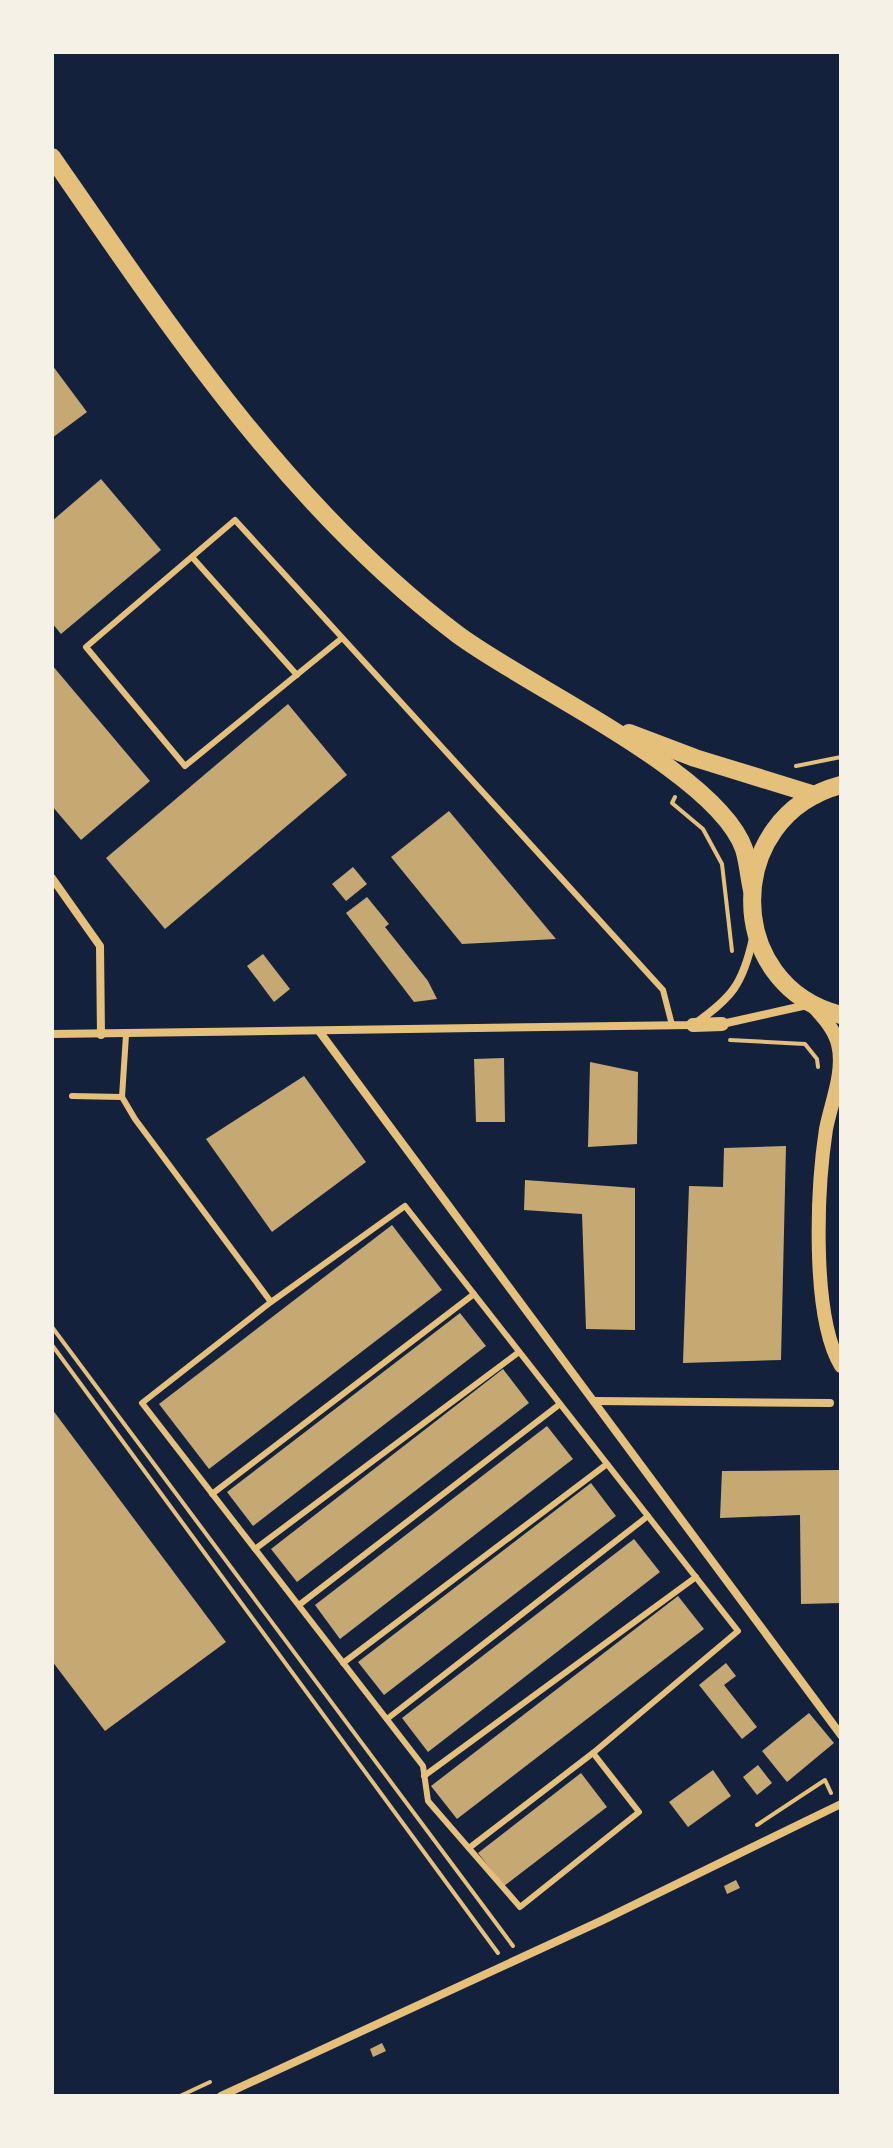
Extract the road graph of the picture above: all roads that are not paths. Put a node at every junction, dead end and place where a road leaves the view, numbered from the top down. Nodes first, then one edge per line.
1 (52, 157) edge
2 (192, 557) junction
3 (342, 638) junction
4 (297, 675) junction
5 (600, 722) junction
6 (841, 785) edge
7 (815, 795) junction
8 (52, 878) edge
9 (752, 890) junction
10 (755, 929) junction
11 (811, 1004) junction
12 (841, 1015) edge
13 (722, 1024) joint
14 (672, 1025) junction
15 (693, 1025) junction
16 (319, 1031) junction
17 (52, 1034) edge
18 (101, 1035) junction
19 (126, 1035) junction
20 (72, 1096) dead end
21 (122, 1097) junction
22 (474, 1294) junction
23 (271, 1302) junction
24 (519, 1352) junction
25 (841, 1366) edge
26 (594, 1401) junction
27 (830, 1403) dead end
28 (560, 1404) junction
29 (607, 1464) junction
30 (212, 1494) junction
31 (648, 1516) junction
32 (255, 1549) junction
33 (696, 1577) junction
34 (299, 1605) junction
35 (343, 1663) junction
36 (387, 1719) junction
37 (841, 1735) edge
38 (593, 1753) junction
39 (424, 1776) junction
40 (841, 1804) edge
41 (469, 1848) junction
42 (221, 2096) edge

1 - 5 main road
2 - 3 lane
2 - 4 lane
2 - 4 lane
3 - 4 lane
3 - 14 lane
5 - 7 main road
5 - 9 main road
6 - 7 main road
7 - 9 main road
8 - 18 street
9 - 10 main road
10 - 11 main road
10 - 15 street
11 - 12 main road
11 - 13 street
11 - 25 street
13 - 15 street
14 - 15 street
14 - 16 street
16 - 19 street
16 - 26 street
17 - 18 street
18 - 19 street
19 - 21 lane
20 - 21 lane
21 - 23 lane
22 - 23 lane
22 - 24 lane
22 - 30 lane
23 - 30 lane
24 - 28 lane
24 - 32 lane
26 - 27 street
26 - 37 street
28 - 29 lane
28 - 34 lane
29 - 31 lane
29 - 35 lane
30 - 32 lane
31 - 33 lane
31 - 36 lane
32 - 34 lane
33 - 38 lane
33 - 39 lane
34 - 35 lane
35 - 36 lane
36 - 39 lane
38 - 41 lane
38 - 41 lane
39 - 41 lane
40 - 42 street

